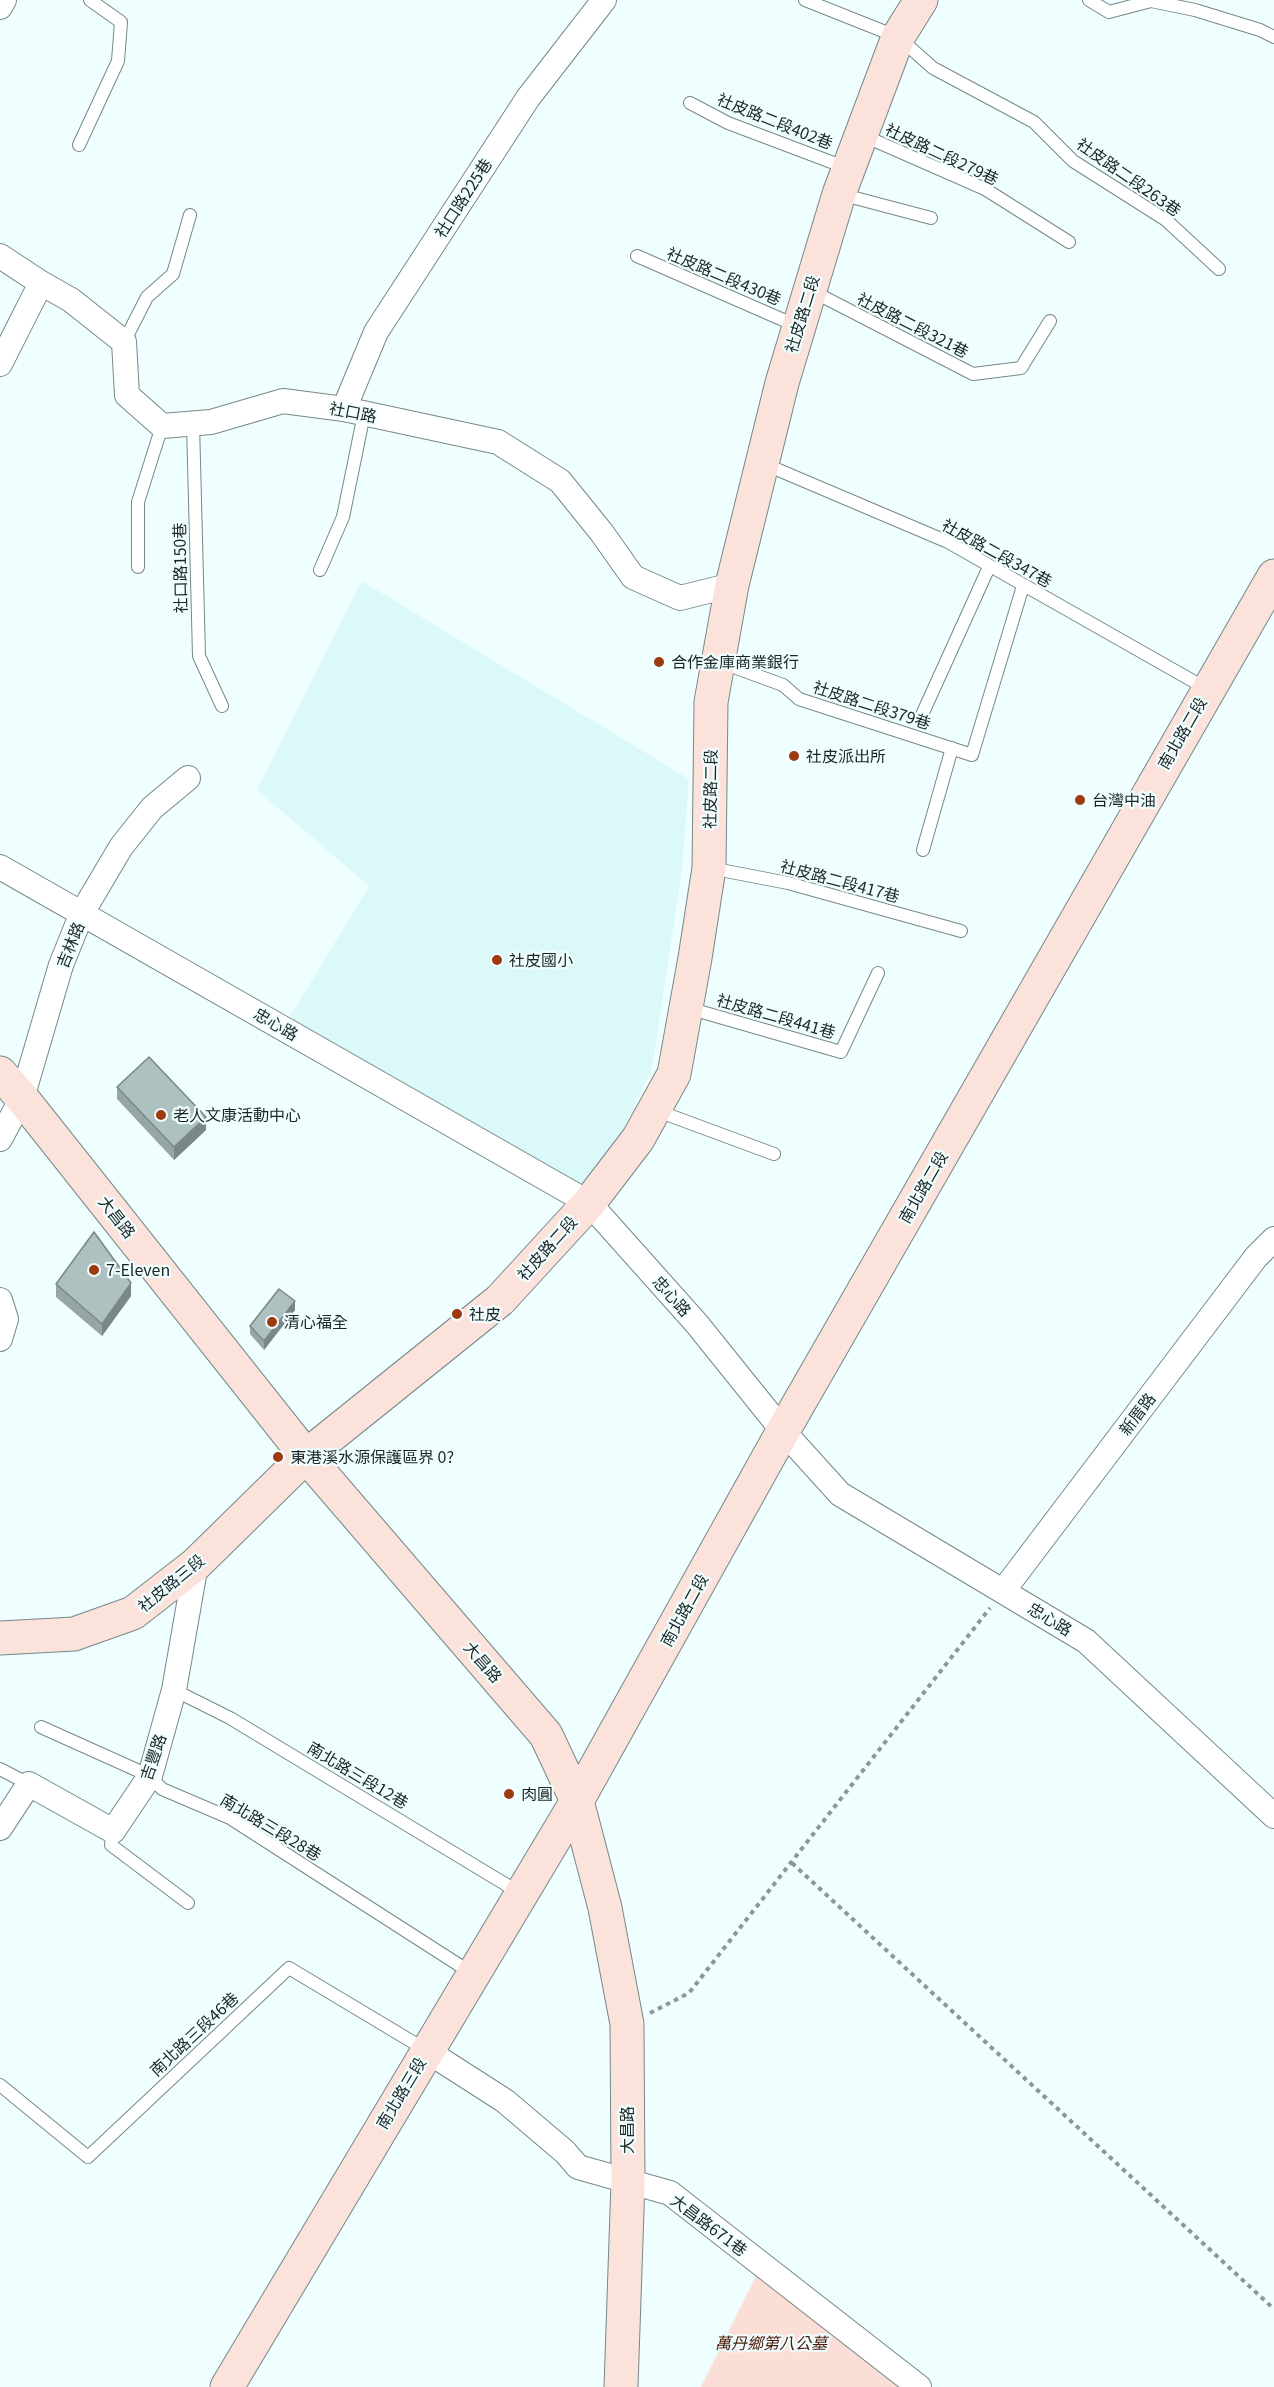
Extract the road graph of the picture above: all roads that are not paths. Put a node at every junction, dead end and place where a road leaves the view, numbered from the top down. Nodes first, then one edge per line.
1 (4, 0) edge
2 (90, 0) edge
3 (604, 0) edge
4 (805, 0) edge
5 (921, 0) edge
6 (1089, 0) edge
7 (0, 7) edge
8 (898, 37) junction
9 (1274, 37) edge
10 (690, 103) dead end
11 (860, 135) junction
12 (80, 145) dead end
13 (844, 181) junction
14 (190, 215) dead end
15 (931, 218) dead end
16 (1069, 242) dead end
17 (0, 256) edge
18 (637, 256) dead end
19 (1219, 269) dead end
20 (41, 284) junction
21 (810, 290) junction
22 (1050, 321) dead end
23 (798, 326) junction
24 (123, 342) junction
25 (0, 364) edge
26 (354, 412) junction
27 (193, 423) junction
28 (162, 426) junction
29 (761, 463) junction
30 (138, 567) dead end
31 (989, 567) junction
32 (320, 570) dead end
33 (732, 585) junction
34 (1023, 586) junction
35 (1271, 589) edge
36 (718, 662) junction
37 (1207, 689) junction
38 (222, 706) dead end
39 (921, 717) dead end
40 (952, 748) junction
41 (188, 778) dead end
42 (923, 850) dead end
43 (0, 867) edge
44 (709, 868) junction
45 (82, 913) junction
46 (962, 931) dead end
47 (878, 973) dead end
48 (686, 1008) junction
49 (0, 1073) edge
50 (22, 1098) junction
51 (654, 1109) junction
52 (0, 1139) edge
53 (774, 1154) dead end
54 (589, 1203) junction
55 (1274, 1239) edge
56 (0, 1300) edge
57 (0, 1339) edge
58 (783, 1431) junction
59 (306, 1456) junction
60 (196, 1564) junction
61 (1004, 1592) junction
62 (0, 1638) edge
63 (174, 1690) junction
64 (40, 1727) dead end
65 (0, 1769) edge
66 (150, 1776) junction
67 (29, 1784) junction
68 (577, 1801) junction
69 (1274, 1816) edge
70 (0, 1828) edge
71 (113, 1831) junction
72 (521, 1894) junction
73 (188, 1903) dead end
74 (474, 1975) junction
75 (427, 2051) junction
76 (0, 2085) edge
77 (628, 2181) junction
78 (227, 2387) edge
79 (621, 2387) edge
80 (919, 2387) edge

1 - 7 street
2 - 12 lane
3 - 26 street, 社口路225巷
4 - 8 lane, 社皮路二段263巷
5 - 8 street, 社皮路二段
6 - 9 lane
8 - 11 street, 社皮路二段
8 - 19 lane, 社皮路二段263巷
10 - 13 lane, 社皮路二段402巷
11 - 13 street, 社皮路二段
11 - 16 lane, 社皮路二段279巷
13 - 15 lane, 社皮路二段402巷
13 - 21 street, 社皮路二段
14 - 24 lane
17 - 20 street
18 - 23 lane, 社皮路二段430巷
20 - 24 street
20 - 25 street
21 - 22 lane, 社皮路二段321巷
21 - 23 street, 社皮路二段
23 - 29 street, 社皮路二段
24 - 28 street
26 - 27 street, 社口路
26 - 32 lane
26 - 33 street, 社口路
27 - 28 street, 社口路
27 - 38 lane, 社口路150巷
28 - 30 lane
29 - 31 lane, 社皮路二段347巷
29 - 33 street, 社皮路二段
31 - 34 lane, 社皮路二段347巷
31 - 39 lane
33 - 36 street, 社皮路二段
34 - 37 lane, 社皮路二段347巷
34 - 40 lane, 社皮路二段379巷
35 - 37 street, 南北路二段
36 - 40 lane, 社皮路二段379巷
36 - 44 street, 社皮路二段
37 - 58 street, 南北路二段
40 - 42 lane
41 - 45 street, 吉林路
43 - 45 street, 忠心路
44 - 46 lane, 社皮路二段417巷
44 - 48 street, 社皮路二段
45 - 50 street, 吉林路
45 - 54 street, 忠心路
47 - 48 lane, 社皮路二段441巷
48 - 51 street, 社皮路二段
49 - 50 street, 大昌路
50 - 52 street, 吉林路
50 - 59 street, 大昌路
51 - 53 lane
51 - 54 street, 社皮路二段
54 - 58 street, 忠心路
54 - 59 street, 社皮路二段
55 - 61 street, 新厝路
56 - 57 street
58 - 61 street, 忠心路
58 - 68 street, 南北路二段
59 - 60 street, 社皮路三段
59 - 68 street, 大昌路
60 - 62 street, 社皮路三段
60 - 63 street, 吉豐路
61 - 69 street, 忠心路
63 - 66 street, 吉豐路
63 - 72 lane, 南北路三段12巷
64 - 66 lane, 南北路三段28巷
65 - 67 lane
66 - 71 street, 吉豐路
66 - 74 lane, 南北路三段28巷
67 - 70 street
67 - 71 street
68 - 72 street, 南北路三段
68 - 77 street, 大昌路
71 - 73 lane
72 - 74 street, 南北路三段
74 - 75 street, 南北路三段
75 - 76 lane, 南北路三段46巷
75 - 77 street, 大昌路671巷
75 - 78 street, 南北路三段
77 - 79 street, 大昌路
77 - 80 street, 大昌路671巷

